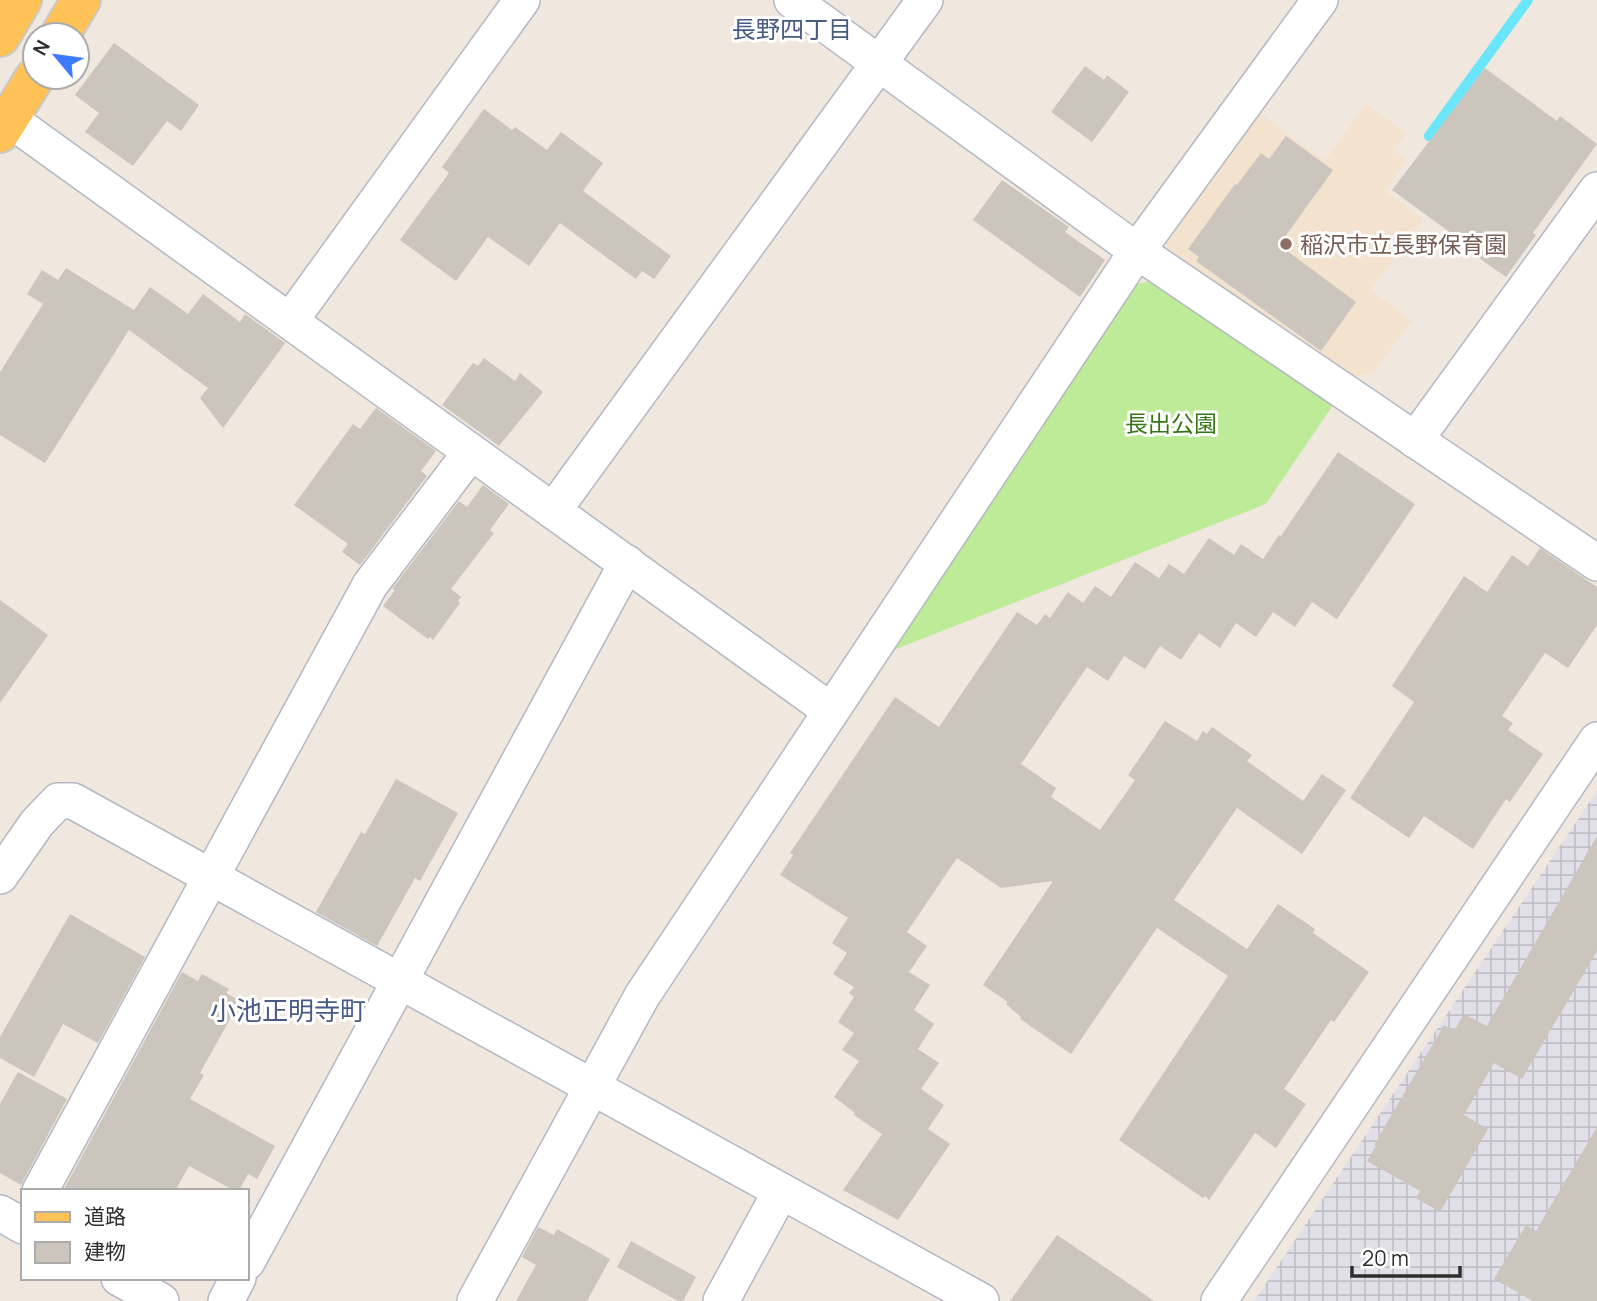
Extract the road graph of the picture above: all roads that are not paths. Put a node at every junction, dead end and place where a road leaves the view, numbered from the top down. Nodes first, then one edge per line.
1 (22, 0) edge
2 (81, 0) edge
3 (523, 0) edge
4 (792, 0) edge
5 (925, 0) edge
6 (1320, 0) edge
7 (68, 21) edge
8 (0, 37) edge
9 (879, 64) junction
10 (26, 91) edge
11 (5, 126) edge
12 (1597, 190) edge
13 (1137, 251) junction
14 (290, 321) junction
15 (1415, 440) junction
16 (471, 452) junction
17 (553, 511) junction
18 (1597, 563) edge
19 (627, 564) junction
20 (831, 711) junction
21 (1597, 740) edge
22 (0, 876) edge
23 (211, 877) junction
24 (400, 981) junction
25 (591, 1085) junction
26 (41, 1189) edge
27 (780, 1191) junction
28 (248, 1260) edge
29 (123, 1280) edge
30 (237, 1280) edge
31 (161, 1301) edge
32 (226, 1301) edge
33 (475, 1301) edge
34 (721, 1301) edge
35 (981, 1301) edge
36 (1219, 1301) edge

1 - 8 main road
2 - 7 main road
3 - 14 street
4 - 9 street
5 - 9 street
6 - 13 street
9 - 13 street
9 - 17 street
10 - 11 main road
11 - 14 street
12 - 15 street
13 - 15 street
13 - 20 street
14 - 16 street
15 - 18 street
16 - 17 street
16 - 23 street
17 - 19 street
19 - 20 street
19 - 24 street
20 - 25 street
21 - 36 street
22 - 23 street
23 - 24 street
23 - 26 street
24 - 25 street
24 - 28 street
25 - 27 street
25 - 33 street
27 - 34 street
27 - 35 street
29 - 31 street
30 - 32 street

